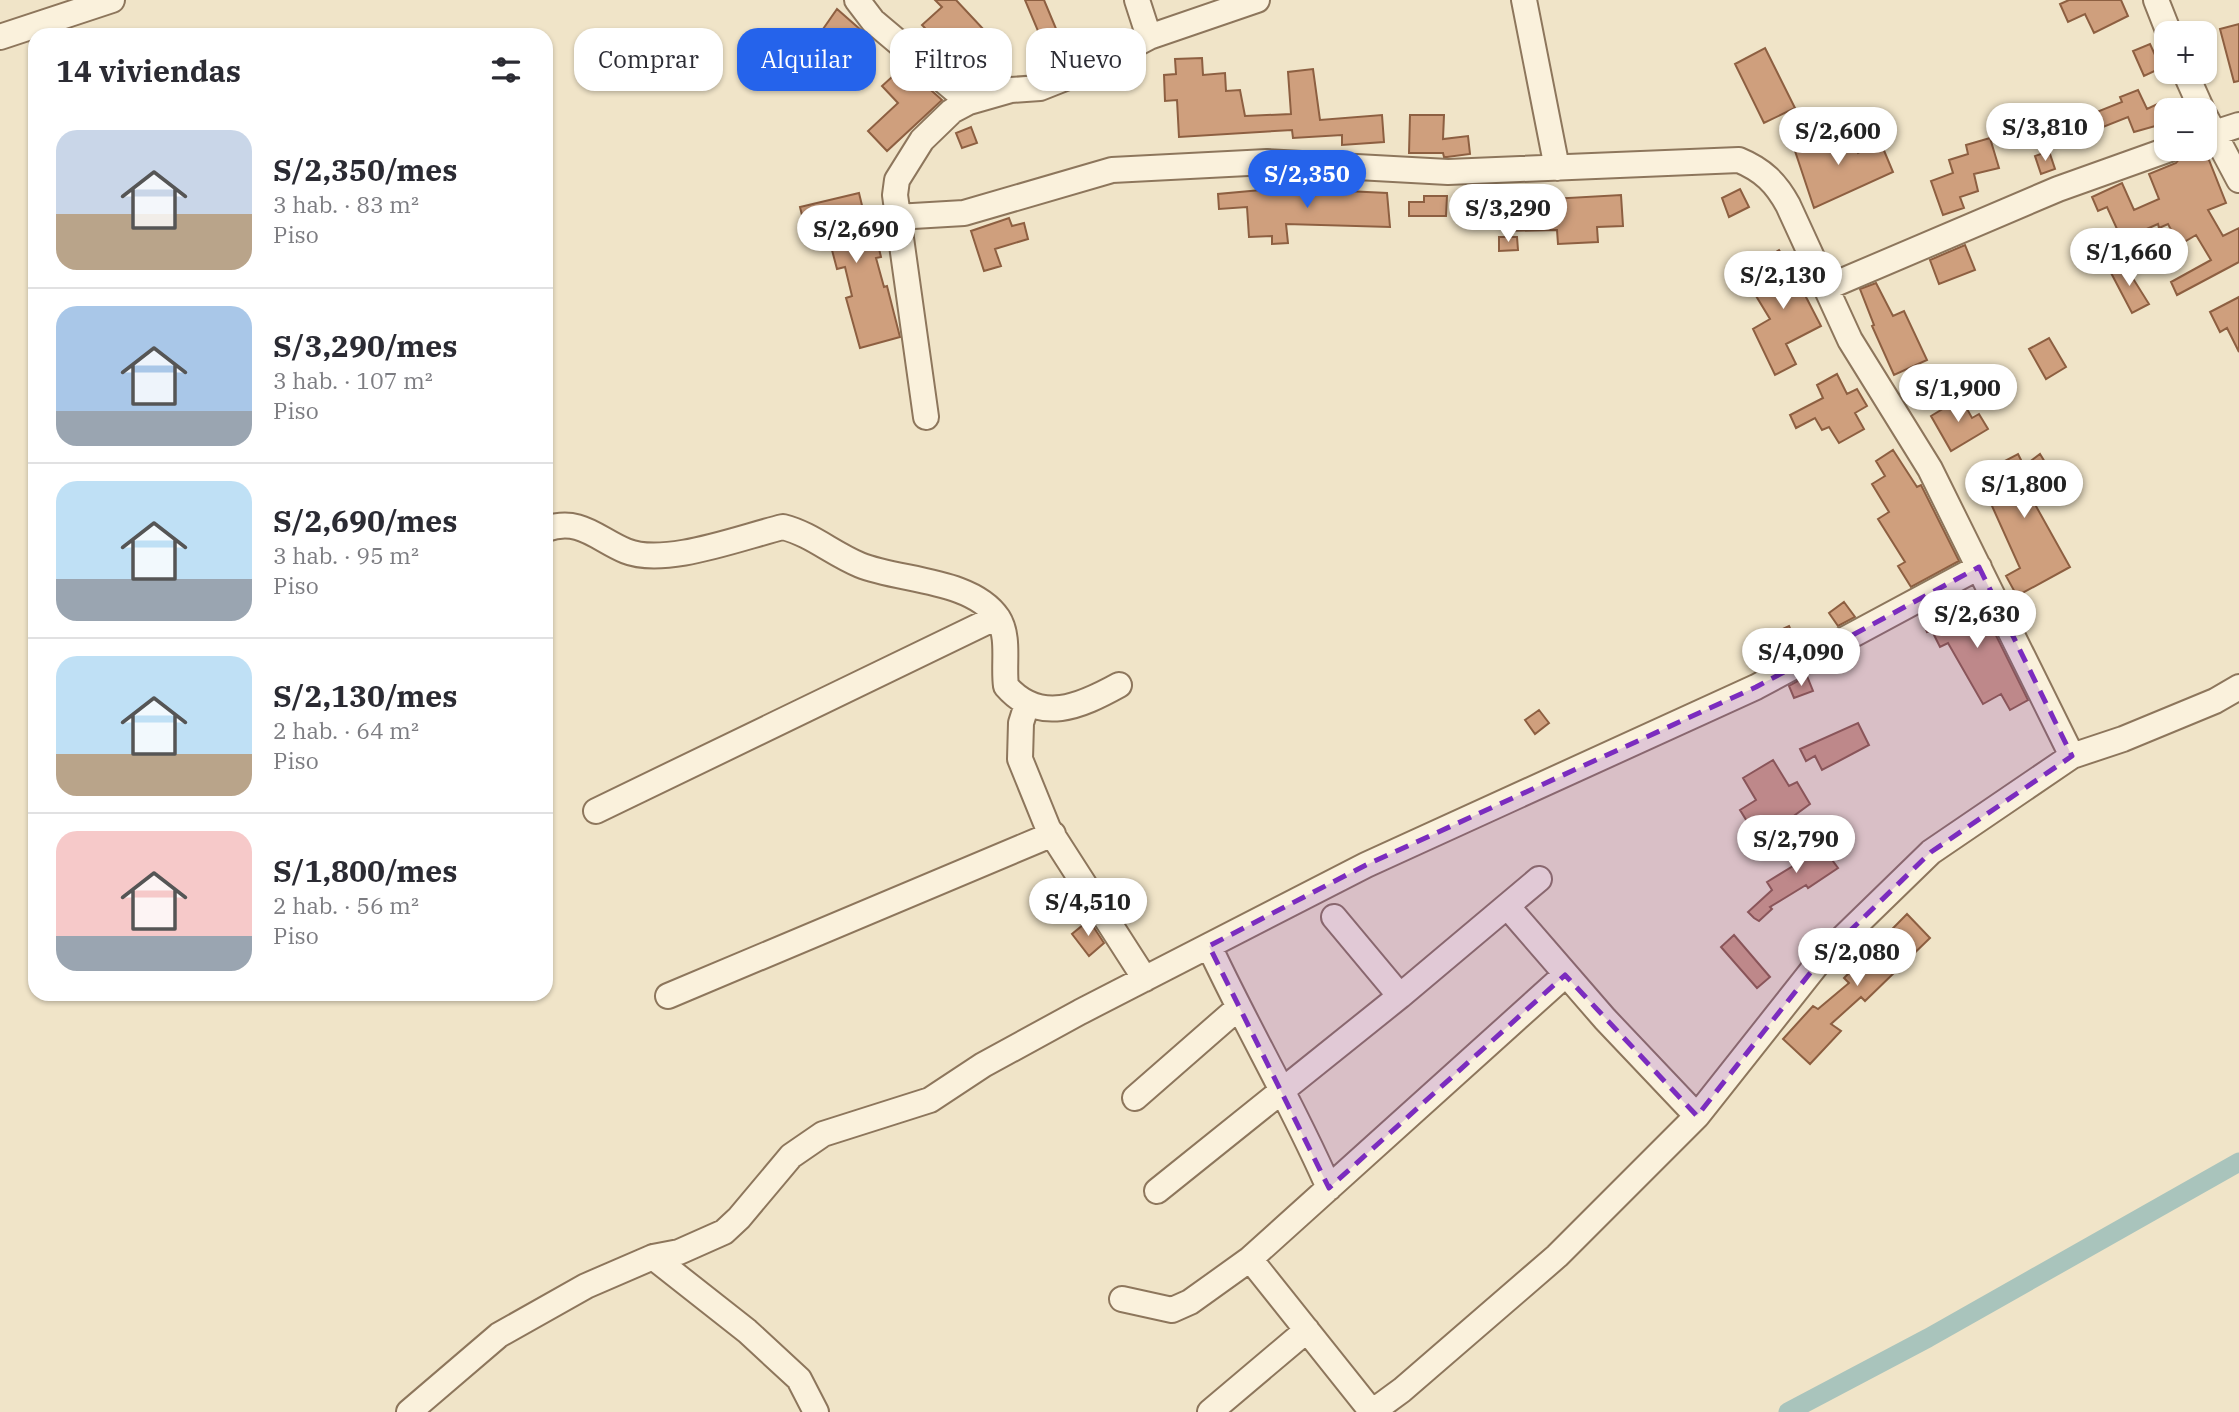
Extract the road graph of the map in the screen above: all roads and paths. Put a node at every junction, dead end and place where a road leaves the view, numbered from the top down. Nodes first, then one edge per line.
1 (112, 0) edge
2 (856, 0) edge
3 (1137, 0) edge
4 (1257, 0) edge
5 (1524, 0) edge
6 (2156, 0) edge
7 (2164, 21) edge
8 (0, 37) edge
9 (1149, 37) junction
10 (969, 102) junction
11 (2239, 125) edge
12 (2217, 128) edge
13 (2217, 144) edge
14 (2154, 155) edge
15 (1557, 168) junction
16 (2239, 180) edge
17 (896, 217) junction
18 (1828, 287) junction
19 (926, 416) dead end
20 (553, 526) edge
21 (1979, 567) junction
22 (997, 617) junction
23 (1119, 685) dead end
24 (2239, 687) edge
25 (1027, 704) junction
26 (2071, 757) junction
27 (596, 811) dead end
28 (1053, 834) junction
29 (1539, 879) dead end
30 (1507, 906) junction
31 (1335, 917) dead end
32 (1209, 946) junction
33 (1565, 975) junction
34 (1145, 979) junction
35 (668, 996) dead end
36 (1400, 996) junction
37 (1238, 1007) junction
38 (1281, 1089) junction
39 (1135, 1098) dead end
40 (1697, 1116) junction
41 (1329, 1188) junction
42 (1157, 1191) dead end
43 (653, 1257) junction
44 (1250, 1259) junction
45 (1122, 1299) dead end
46 (1307, 1330) junction
47 (409, 1412) edge
48 (817, 1412) edge
49 (1210, 1412) edge
50 (1372, 1412) edge

1 - 8 street
2 - 10 street
3 - 9 street
4 - 9 street
5 - 15 street
6 - 7 street
9 - 10 street
10 - 17 street
11 - 12 street
13 - 16 street
14 - 18 street
15 - 17 street
15 - 18 street
17 - 19 street
18 - 21 street
20 - 22 street
21 - 26 street
21 - 32 street
22 - 25 street
22 - 27 street
23 - 25 street
24 - 26 street
25 - 28 street
26 - 40 street
28 - 34 street
28 - 35 street
29 - 30 street
30 - 33 street
30 - 36 street
31 - 36 street
32 - 34 street
32 - 37 street
33 - 40 street
33 - 41 street
34 - 43 street
36 - 38 street
37 - 38 street
37 - 39 street
38 - 41 street
38 - 42 street
40 - 50 street
41 - 44 street
43 - 47 street
43 - 48 street
44 - 45 street
44 - 46 street
46 - 49 street
46 - 50 street

